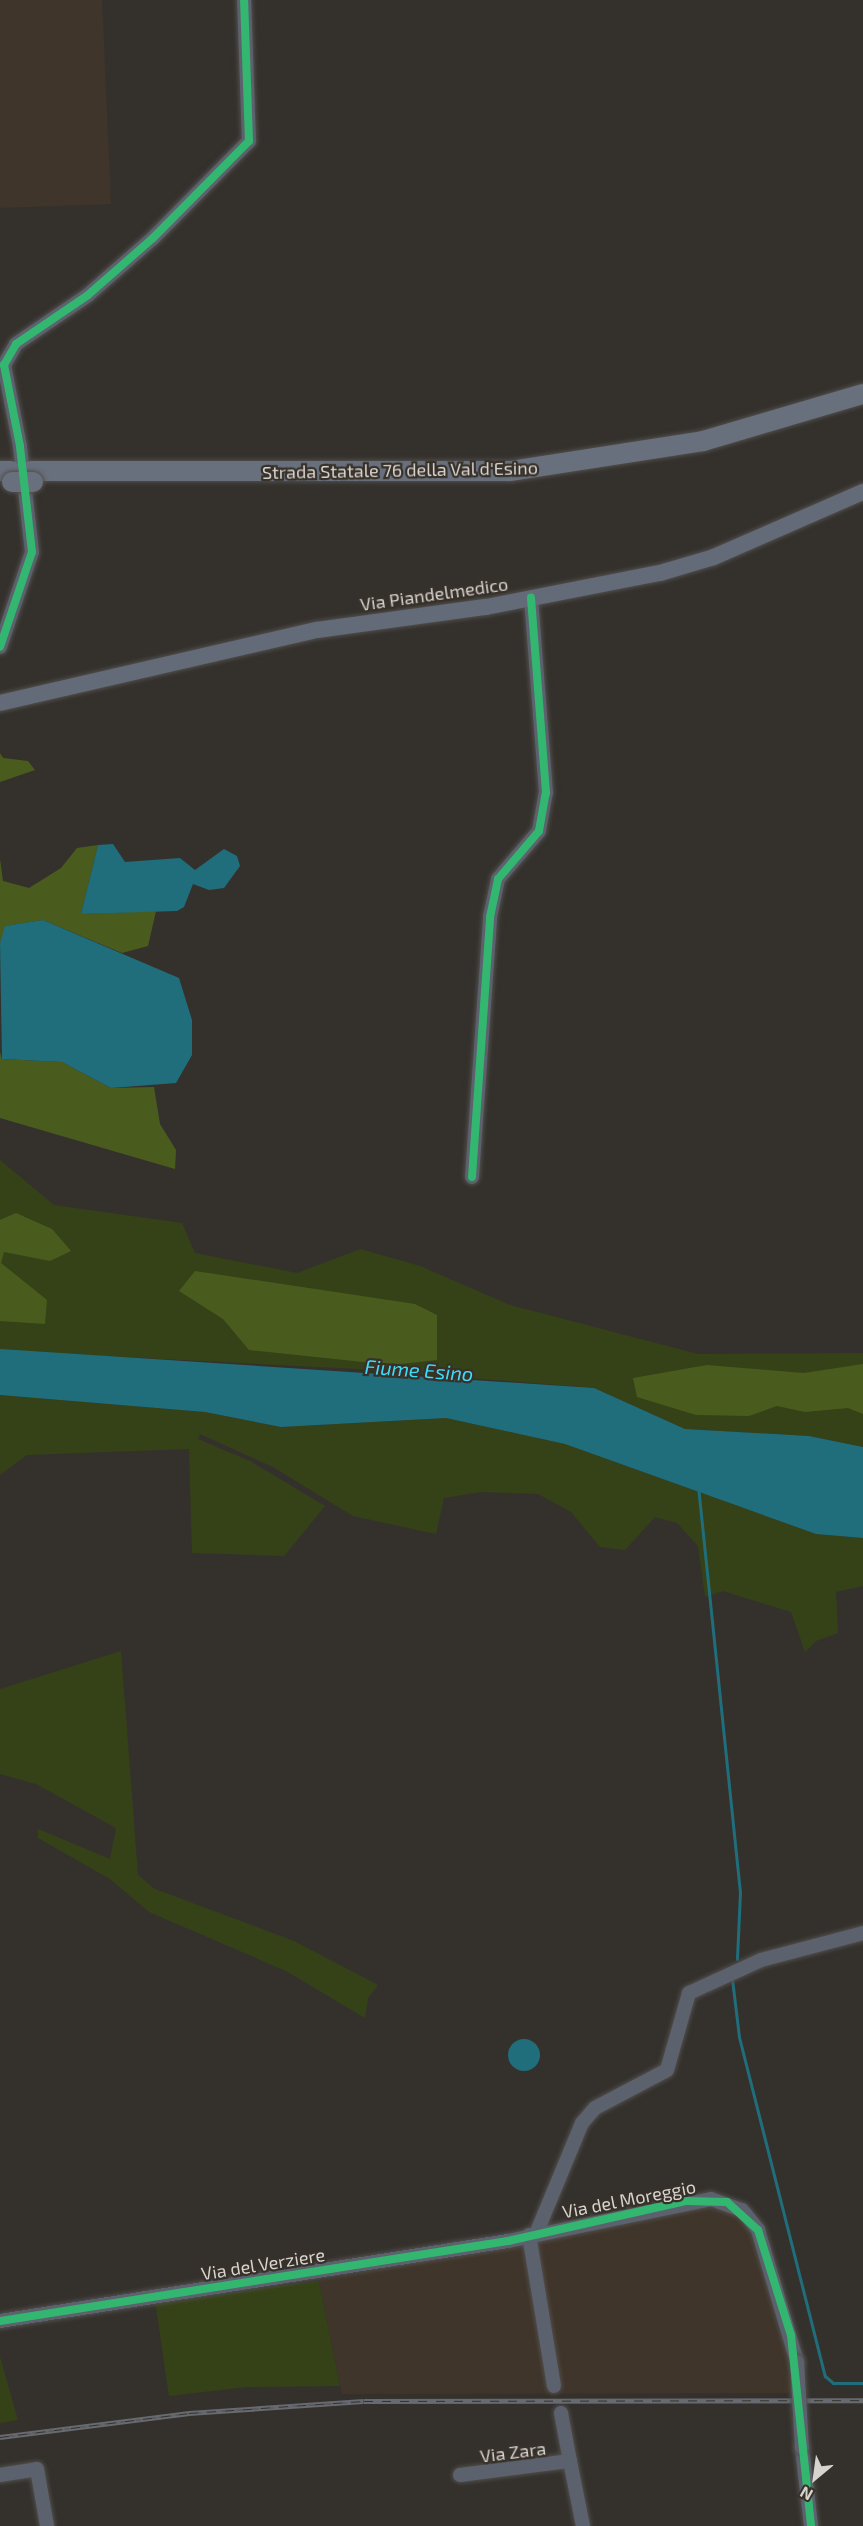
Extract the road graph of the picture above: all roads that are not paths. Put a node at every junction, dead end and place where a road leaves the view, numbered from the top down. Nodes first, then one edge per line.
1 (244, 0) edge
2 (863, 394) edge
3 (863, 407) edge
4 (6, 476) edge
5 (32, 477) junction
6 (863, 492) edge
7 (531, 598) junction
8 (0, 647) edge
9 (0, 703) edge
10 (472, 1177) dead end
11 (863, 1933) edge
12 (533, 2234) junction
13 (0, 2321) edge
14 (554, 2386) dead end
15 (561, 2413) dead end
16 (570, 2462) junction
17 (0, 2475) edge
18 (460, 2475) dead end
19 (806, 2522) edge
20 (47, 2526) edge
21 (583, 2526) edge

1 - 8 street
2 - 5 highway, Strada Statale 76 della Val d'Esino
3 - 5 highway, Strada Statale 76 della Val d'Esino
4 - 5 highway, Strada Statale 76 della Val d'Esino, bridge
6 - 7 main road, Via Piandelmedico
7 - 9 main road, Via Piandelmedico
7 - 10 street
11 - 12 street, Via del Moreggio
12 - 13 street, Via del Verziere
12 - 14 street
12 - 19 street, Via del Moreggio, bridge
15 - 16 street, Via Zara
16 - 18 street, Via Zara
16 - 21 street, Via Zara
17 - 20 street

